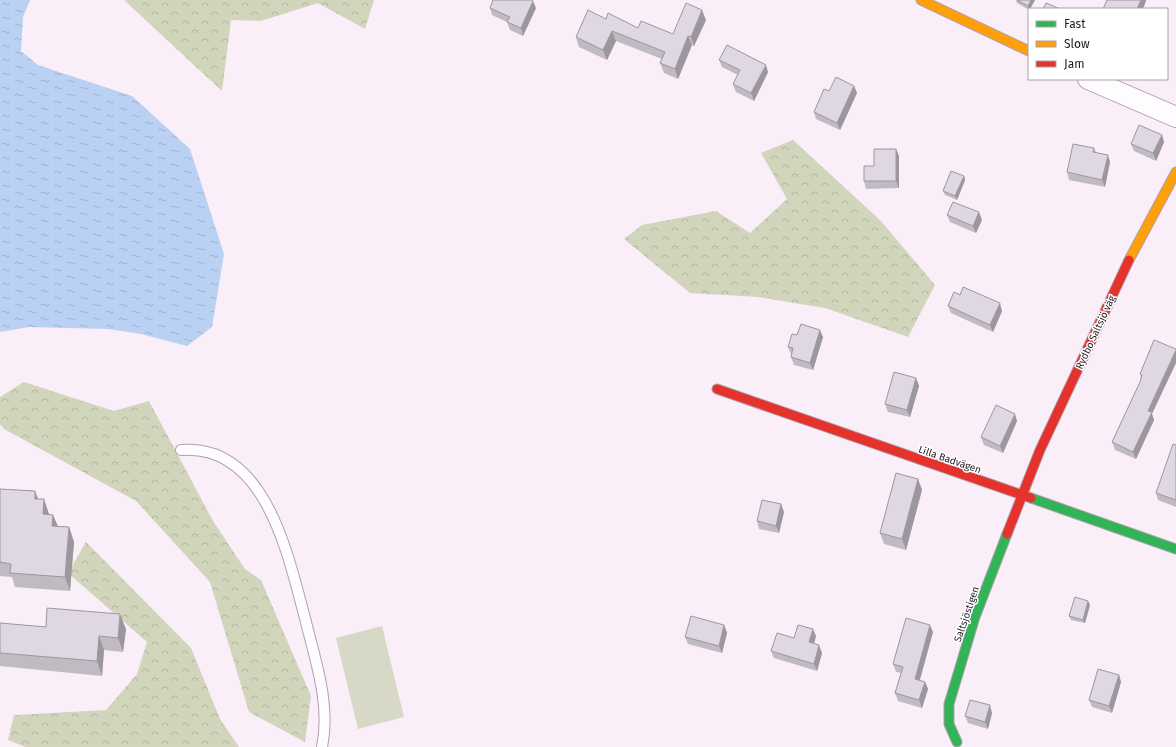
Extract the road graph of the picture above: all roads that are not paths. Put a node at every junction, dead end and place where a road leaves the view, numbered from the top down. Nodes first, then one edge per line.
1 (921, 0) edge
2 (1028, 51) edge
3 (1090, 80) edge
4 (1176, 117) edge
5 (1176, 172) edge
6 (717, 389) dead end
7 (181, 450) dead end
8 (1022, 496) junction
9 (1176, 549) edge
10 (956, 742) dead end
11 (322, 747) edge

1 - 2 street
3 - 4 street
5 - 8 street, Rydbo Saltsjö väg
6 - 8 street, Lilla Badvägen
7 - 11 lane
8 - 9 street, Lilla Badvägen
8 - 10 street, Saltsjöstigen

